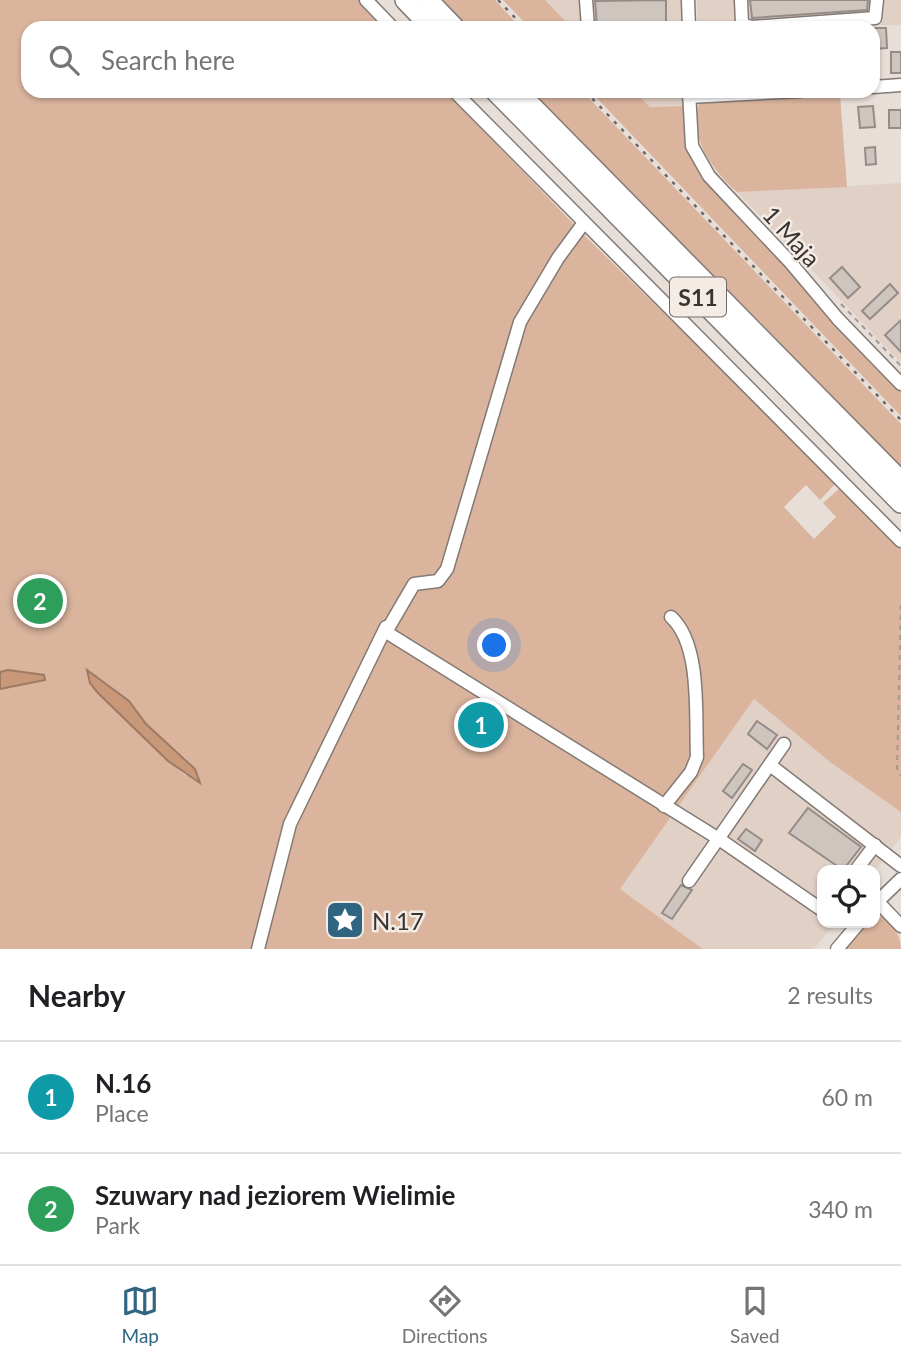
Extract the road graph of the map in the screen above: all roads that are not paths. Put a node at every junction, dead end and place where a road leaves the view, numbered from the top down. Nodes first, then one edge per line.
1 (366, 0) edge
2 (405, 0) edge
3 (428, 0) edge
4 (586, 0) edge
5 (688, 0) edge
6 (741, 0) edge
7 (877, 0) edge
8 (386, 21) edge
9 (425, 21) edge
10 (448, 21) edge
11 (588, 21) edge
12 (689, 21) edge
13 (743, 21) edge
14 (834, 21) edge
15 (901, 85) edge
16 (880, 86) edge
17 (461, 98) edge
18 (502, 98) edge
19 (524, 98) edge
20 (689, 98) edge
21 (583, 224) junction
22 (899, 374) edge
23 (901, 481) edge
24 (901, 503) edge
25 (901, 541) edge
26 (671, 617) dead end
27 (386, 627) junction
28 (784, 744) dead end
29 (770, 765) junction
30 (664, 806) junction
31 (719, 839) junction
32 (875, 845) junction
33 (899, 861) edge
34 (860, 865) edge
35 (901, 879) edge
36 (689, 881) dead end
37 (880, 898) edge
38 (880, 906) edge
39 (817, 907) edge
40 (901, 926) edge
41 (855, 928) edge
42 (258, 949) edge
43 (837, 949) edge

1 - 8 street
2 - 9 highway
3 - 10 highway
4 - 11 street
5 - 12 street
6 - 13 street
7 - 14 street
15 - 16 street
17 - 21 street
18 - 24 highway, S11
19 - 23 highway, S11
20 - 22 street, 1 Maja
21 - 25 street
21 - 27 street
26 - 30 street
27 - 30 street
27 - 42 street
28 - 29 street
29 - 31 street
29 - 32 street
30 - 31 street
31 - 36 street
31 - 39 street
32 - 33 street
32 - 34 street
35 - 37 street
38 - 40 street
41 - 43 street

